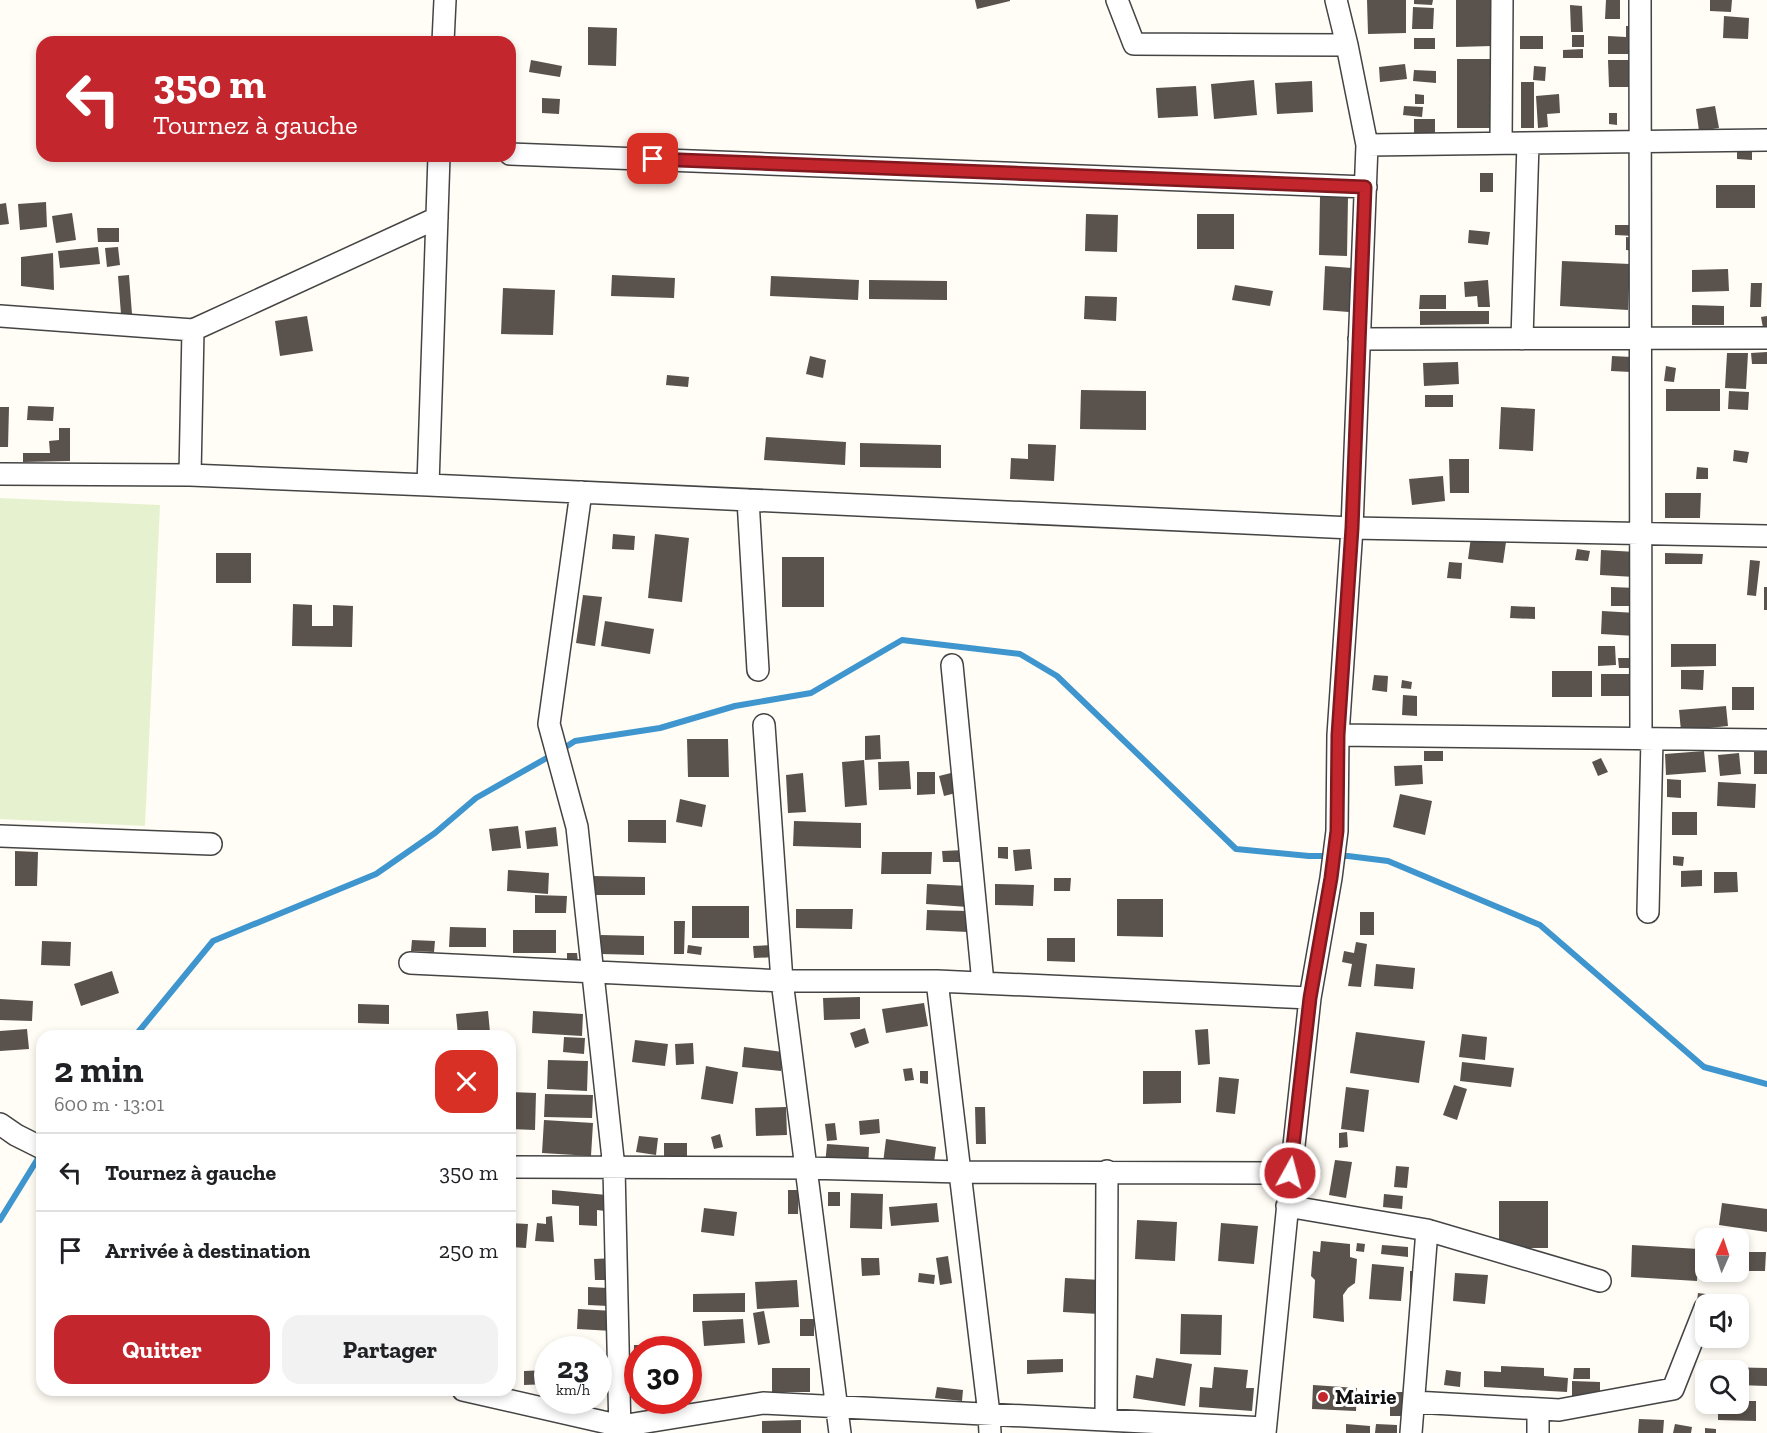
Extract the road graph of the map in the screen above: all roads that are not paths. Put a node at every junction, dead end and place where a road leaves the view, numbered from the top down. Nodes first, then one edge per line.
1 (445, 0) edge
2 (1117, 0) edge
3 (1336, 0) edge
4 (1502, 0) edge
5 (1640, 0) edge
6 (443, 36) edge
7 (1347, 45) junction
8 (1767, 140) edge
9 (1640, 141) junction
10 (1501, 143) junction
11 (1528, 143) junction
12 (1367, 145) junction
13 (516, 154) edge
14 (439, 162) edge
15 (1365, 187) junction
16 (437, 218) junction
17 (0, 316) edge
18 (193, 330) junction
19 (1641, 338) junction
20 (1767, 338) edge
21 (1359, 339) junction
22 (1522, 339) junction
23 (0, 474) edge
24 (190, 476) junction
25 (428, 485) junction
26 (581, 492) junction
27 (748, 500) junction
28 (1352, 528) junction
29 (1641, 534) junction
30 (1767, 536) edge
31 (952, 665) dead end
32 (758, 670) dead end
33 (764, 725) dead end
34 (1338, 735) junction
35 (1646, 739) junction
36 (1767, 740) edge
37 (0, 836) edge
38 (211, 844) dead end
39 (1648, 912) dead end
40 (410, 963) dead end
41 (594, 972) junction
42 (782, 981) junction
43 (937, 981) junction
44 (983, 983) junction
45 (1310, 998) junction
46 (8, 1129) edge
47 (36, 1145) edge
48 (516, 1167) edge
49 (614, 1168) junction
50 (806, 1168) junction
51 (1107, 1171) junction
52 (961, 1172) junction
53 (1290, 1173) junction
54 (1287, 1206) junction
55 (1426, 1230) junction
56 (1600, 1281) dead end
57 (1695, 1333) edge
58 (487, 1396) edge
59 (1414, 1402) junction
60 (837, 1407) junction
61 (1538, 1409) junction
62 (1106, 1420) junction
63 (989, 1424) edge
64 (620, 1429) edge
65 (1265, 1431) edge
66 (840, 1433) edge
67 (1412, 1433) edge
68 (1538, 1433) edge

1 - 6 street
2 - 7 street
3 - 7 street
4 - 10 street
5 - 9 street
7 - 12 street
8 - 9 street
9 - 11 street
9 - 19 street
10 - 11 street
10 - 12 street
11 - 22 street
12 - 15 street
13 - 15 street
14 - 16 street
15 - 21 street
16 - 18 street
16 - 25 street
17 - 18 street
18 - 24 street
19 - 20 street
19 - 22 street
19 - 29 street
21 - 22 street
21 - 28 street
23 - 24 street
24 - 25 street
25 - 26 street
26 - 27 street
26 - 41 street
27 - 28 street
27 - 32 street
28 - 29 street
28 - 34 street
29 - 30 street
29 - 35 street
31 - 44 street
33 - 42 street
34 - 35 street
34 - 45 street
35 - 36 street
35 - 39 street
37 - 38 street
40 - 41 street
41 - 42 street
41 - 49 street
42 - 43 street
42 - 50 street
43 - 44 street
43 - 52 street
44 - 45 street
45 - 53 street
46 - 47 street
48 - 49 street
49 - 50 street
49 - 64 street
50 - 52 street
50 - 60 street
51 - 52 street
51 - 53 street
51 - 62 street
52 - 63 street
53 - 54 street
54 - 55 street
54 - 65 street
55 - 56 street
55 - 59 street
57 - 61 street
58 - 64 street
59 - 61 street
59 - 67 street
60 - 63 street
60 - 64 street
60 - 66 street
61 - 68 street
62 - 63 street
62 - 65 street

